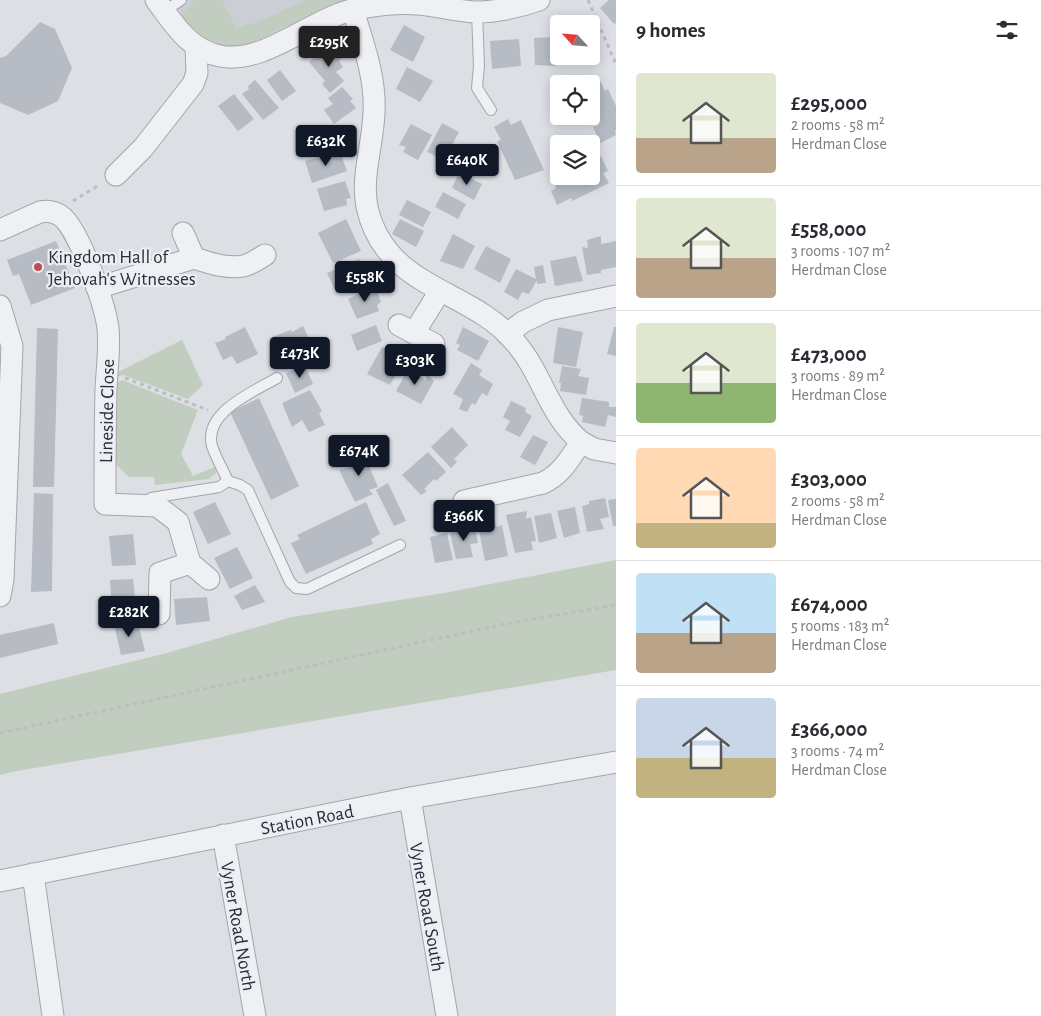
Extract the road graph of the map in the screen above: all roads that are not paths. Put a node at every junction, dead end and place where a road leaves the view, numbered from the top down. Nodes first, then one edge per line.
1 (539, 0) edge
2 (167, 4) edge
3 (353, 10) junction
4 (477, 12) junction
5 (196, 46) junction
6 (491, 110) dead end
7 (116, 175) road end
8 (0, 230) edge
9 (182, 233) dead end
10 (265, 255) dead end
11 (194, 258) junction
12 (97, 288) junction
13 (440, 291) junction
14 (616, 296) edge
15 (0, 306) edge
16 (507, 334) junction
17 (434, 344) dead end
18 (277, 378) dead end
19 (581, 442) junction
20 (616, 453) edge
21 (228, 481) junction
22 (464, 502) dead end
23 (148, 506) junction
24 (400, 545) dead end
25 (190, 563) junction
26 (209, 579) dead end
27 (0, 596) edge
28 (159, 614) dead end
29 (616, 762) edge
30 (410, 798) junction
31 (223, 836) junction
32 (33, 874) junction
33 (0, 881) edge
34 (54, 1016) edge
35 (255, 1016) edge
36 (447, 1016) edge

1 - 4 street
2 - 5 street
3 - 4 street
3 - 5 street
3 - 13 street
4 - 6 lane
5 - 7 street
8 - 12 street, Lineside Close
9 - 11 street
10 - 11 street
11 - 12 street
12 - 23 street, Lineside Close
13 - 16 street
13 - 17 street
14 - 16 street
15 - 27 street
16 - 19 street
18 - 21 lane
19 - 20 street
19 - 22 street
21 - 23 lane
21 - 24 lane
23 - 25 street, Lineside Close
25 - 26 street
25 - 28 street
29 - 30 street, Station Road
30 - 31 street, Station Road
30 - 36 street, Vyner Road South
31 - 32 street, Station Road
31 - 35 street, Vyner Road North
32 - 33 street, Station Road
32 - 34 street

